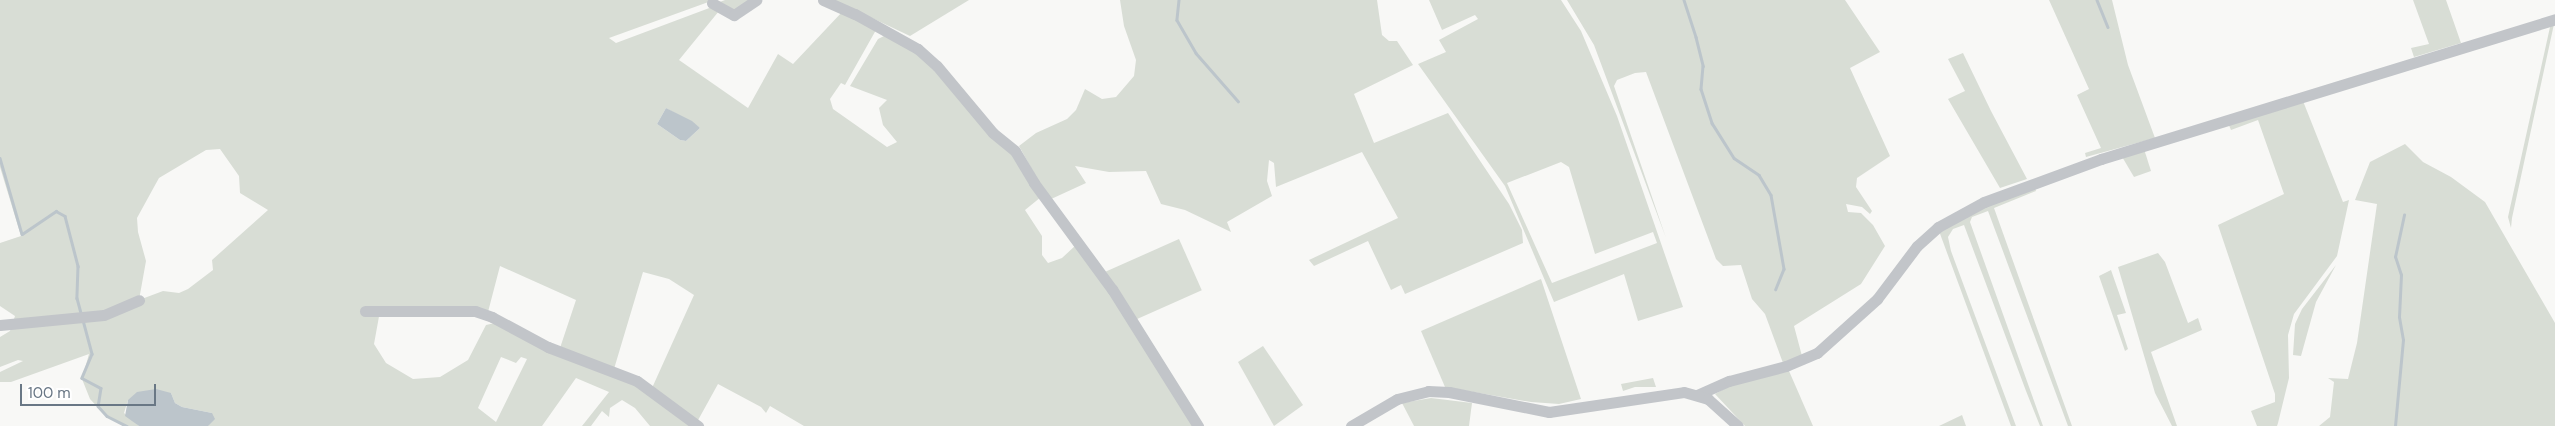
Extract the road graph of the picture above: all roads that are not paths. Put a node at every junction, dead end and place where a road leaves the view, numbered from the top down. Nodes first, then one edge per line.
1 (756, 0) edge
2 (824, 0) edge
3 (712, 3) dead end
4 (2555, 19) edge
5 (139, 300) dead end
6 (366, 311) dead end
7 (0, 325) edge
8 (1697, 395) junction
9 (698, 426) edge
10 (1198, 426) edge
11 (1350, 426) edge
12 (1738, 426) edge

1 - 3 street
2 - 10 street
4 - 8 street
5 - 7 street
6 - 9 street
8 - 11 street
8 - 12 street

